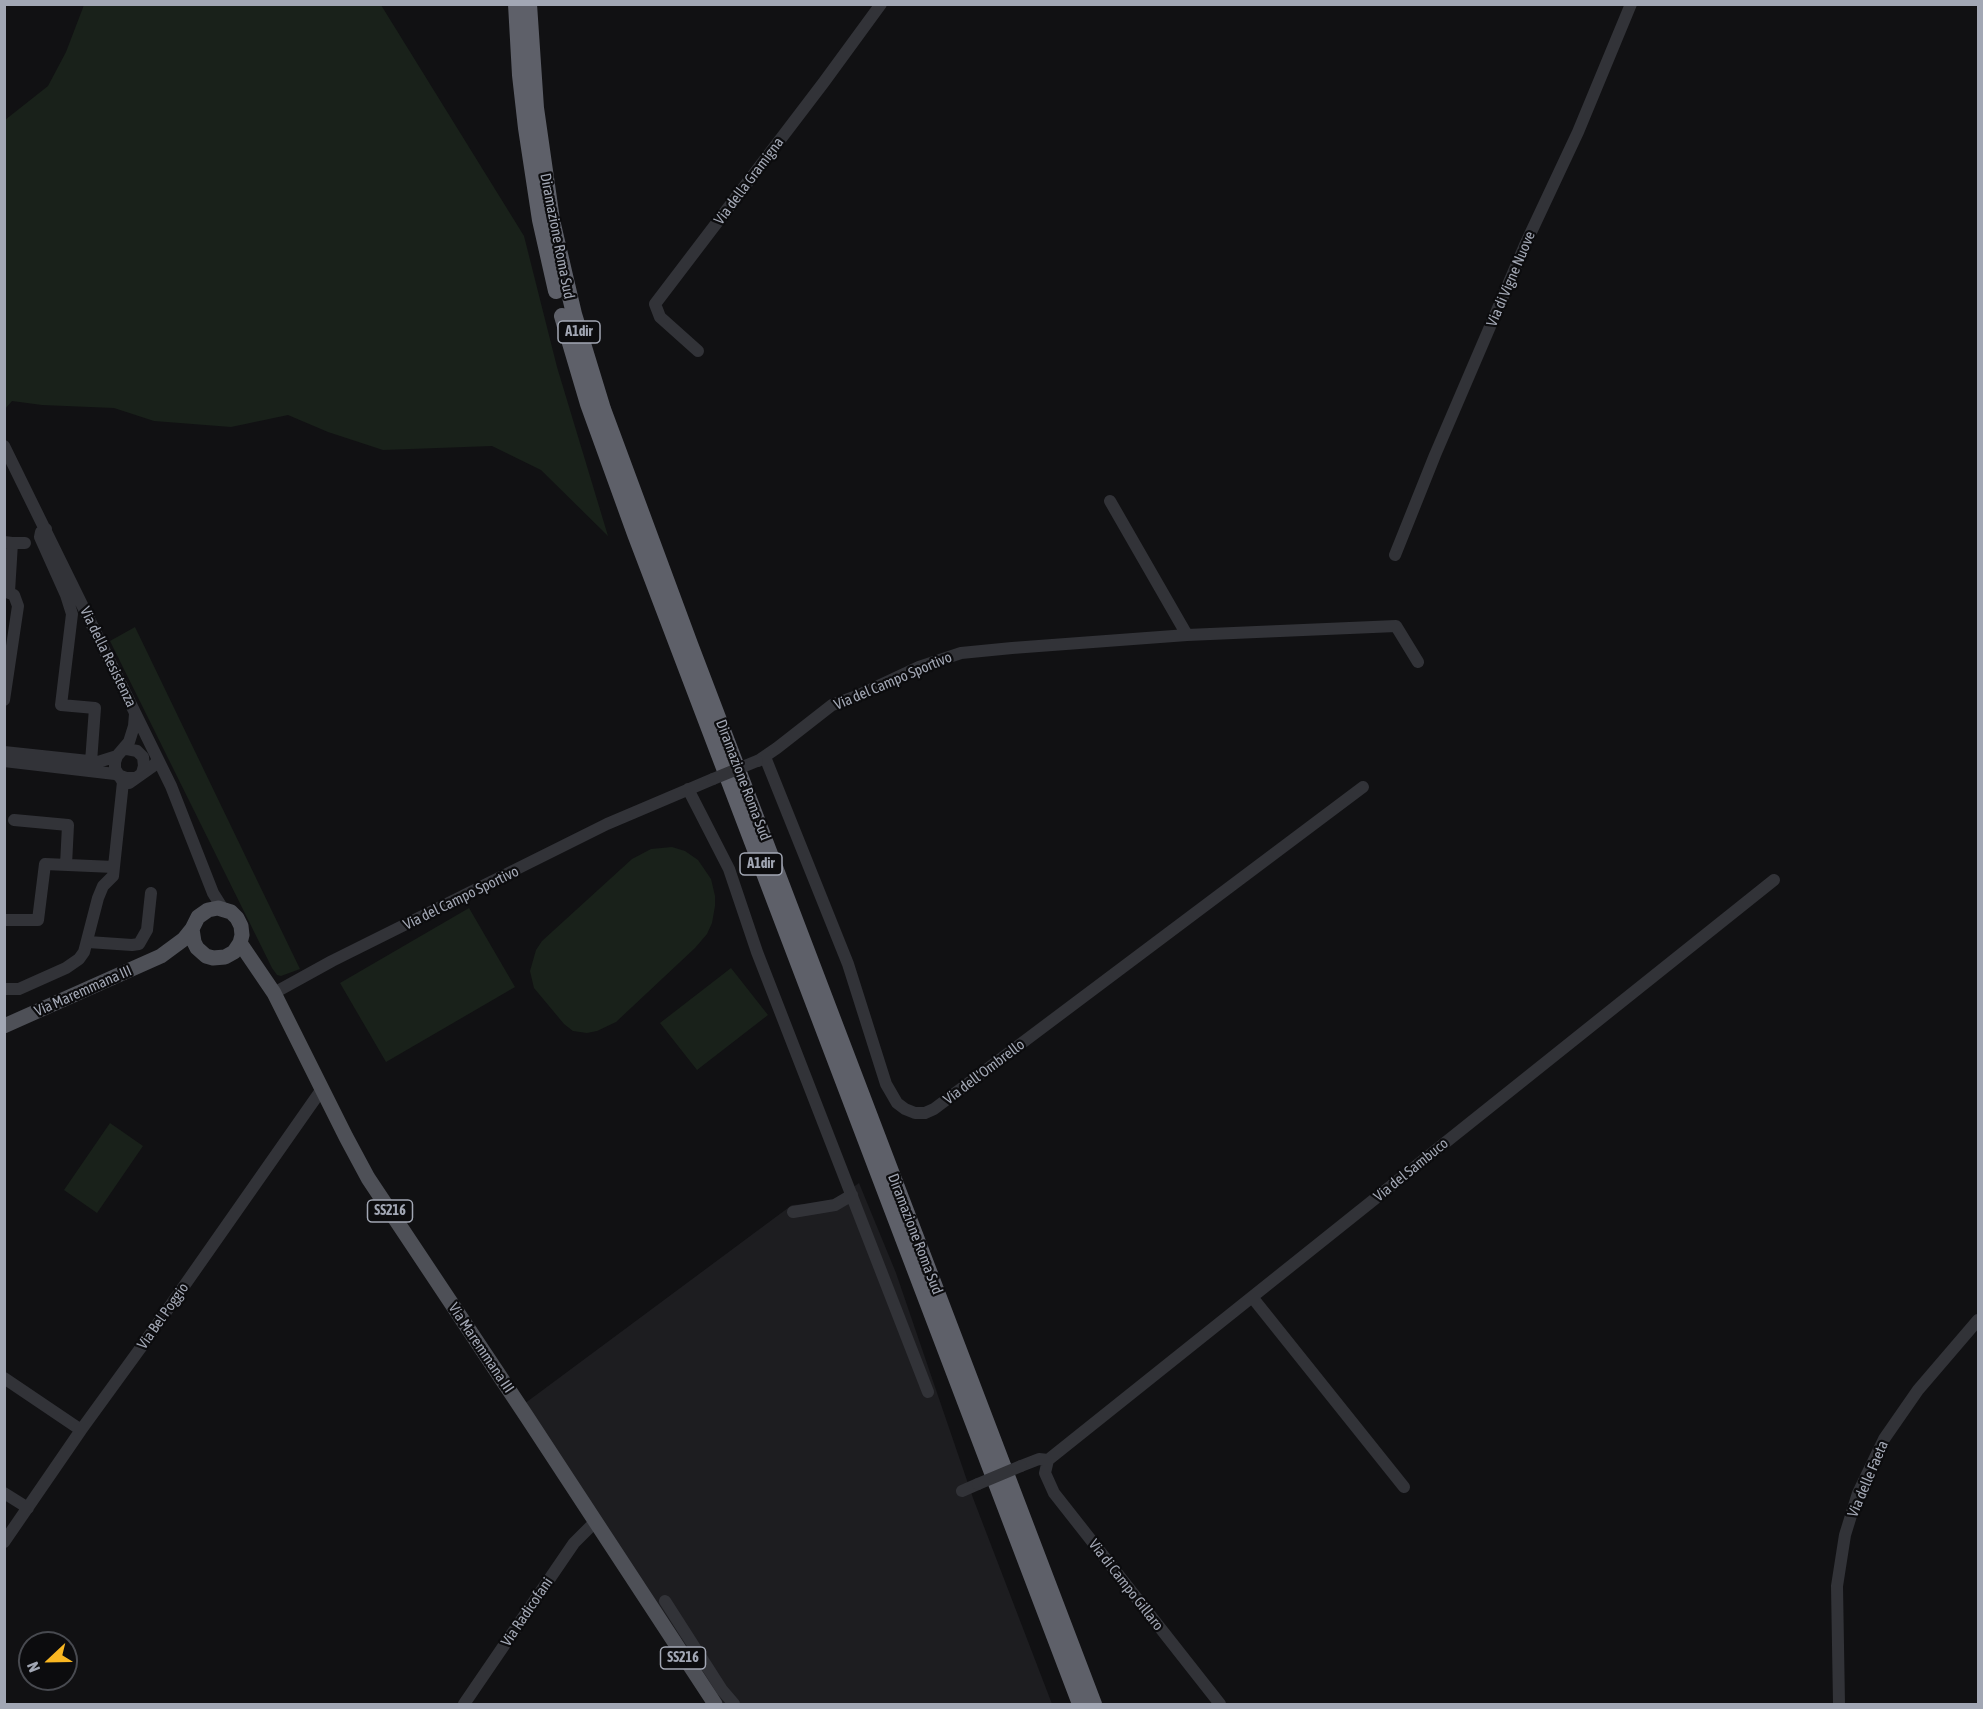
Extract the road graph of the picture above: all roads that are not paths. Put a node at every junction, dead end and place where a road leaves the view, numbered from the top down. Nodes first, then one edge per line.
1 (516, 4) edge
2 (529, 4) edge
3 (880, 4) edge
4 (1631, 4) edge
5 (698, 351) dead end
6 (4, 446) edge
7 (1110, 501) dead end
8 (46, 529) junction
9 (14, 543) edge
10 (1395, 555) dead end
11 (7, 591) edge
12 (1187, 635) junction
13 (1418, 662) dead end
14 (4, 700) edge
15 (135, 713) junction
16 (151, 745) junction
17 (4, 752) edge
18 (122, 752) junction
19 (761, 759) junction
20 (158, 760) junction
21 (4, 761) edge
22 (91, 762) junction
23 (120, 776) junction
24 (138, 776) junction
25 (171, 786) junction
26 (1363, 787) dead end
27 (688, 789) junction
28 (122, 795) junction
29 (14, 820) dead end
30 (66, 865) junction
31 (114, 867) junction
32 (204, 871) junction
33 (1774, 880) dead end
34 (151, 893) dead end
35 (223, 909) junction
36 (203, 912) junction
37 (4, 920) edge
38 (192, 929) junction
39 (88, 942) junction
40 (240, 944) junction
41 (201, 952) junction
42 (161, 956) junction
43 (225, 957) junction
44 (271, 987) junction
45 (4, 989) edge
46 (4, 1026) edge
47 (322, 1089) junction
48 (852, 1195) junction
49 (793, 1212) dead end
50 (1252, 1297) junction
51 (1978, 1320) edge
52 (4, 1378) edge
53 (928, 1392) dead end
54 (81, 1430) junction
55 (1048, 1460) junction
56 (1404, 1486) dead end
57 (962, 1491) dead end
58 (4, 1493) edge
59 (28, 1508) junction
60 (595, 1522) junction
61 (4, 1542) edge
62 (665, 1601) dead end
63 (464, 1704) edge
64 (715, 1704) edge
65 (734, 1704) edge
66 (1080, 1704) edge
67 (1094, 1704) edge
68 (1220, 1704) edge
69 (1839, 1704) edge

1 - 66 highway, Diramazione Roma Sud / A1dir
2 - 67 highway, Diramazione Roma Sud / A1dir
3 - 5 street, Via della Gramigna
4 - 10 street, Via di Vigne Nuove
6 - 8 street, Via della Resistenza
7 - 12 street
8 - 15 street, Via della Resistenza
8 - 22 street
9 - 11 street
11 - 14 street
12 - 13 street, Via del Campo Sportivo
12 - 19 street, Via del Campo Sportivo
15 - 16 street, Via della Resistenza
15 - 18 street
16 - 18 street
16 - 20 street, Via della Resistenza
17 - 22 street
18 - 22 street
18 - 23 street
18 - 24 street
19 - 26 street, Via dell'Ombrello
19 - 27 street, Via del Campo Sportivo, bridge
20 - 24 street
20 - 25 street, Via della Resistenza
21 - 23 street
23 - 24 street
23 - 28 street
24 - 25 street
24 - 28 street
25 - 32 street, Via della Resistenza
27 - 44 street, Via del Campo Sportivo
27 - 48 street
28 - 31 street
29 - 30 street
30 - 31 street
30 - 37 street
31 - 39 street
32 - 35 street, Via della Resistenza
32 - 36 street, Via della Resistenza
33 - 50 street, Via del Sambuco
34 - 39 street
35 - 36 main road
35 - 40 main road, Via Maremmana III / SS216
36 - 38 main road, Via Maremmana III / SS216
38 - 41 main road
38 - 42 main road, Via Maremmana III / SS216
39 - 45 street
40 - 43 main road
40 - 44 main road, Via Maremmana III / SS216
41 - 42 main road, Via Maremmana III / SS216
41 - 43 main road, Via Maremmana III / SS216
42 - 46 main road, Via Maremmana III / SS216
43 - 44 main road, Via Maremmana III / SS216
44 - 47 main road, Via Maremmana III / SS216
47 - 54 street, Via Bel Poggio
47 - 60 main road, Via Maremmana III / SS216
48 - 49 street
48 - 53 street
50 - 55 street, Via del Sambuco
50 - 56 street
51 - 69 street, Via delle Faeta
52 - 54 street
54 - 59 street, Via Bel Poggio
55 - 57 street, bridge
55 - 68 street, Via di Campo Gillaro
58 - 59 street
59 - 61 street, Via Bel Poggio
60 - 63 street, Via Radicofani
60 - 64 main road, Via Maremmana III / SS216
62 - 65 street

